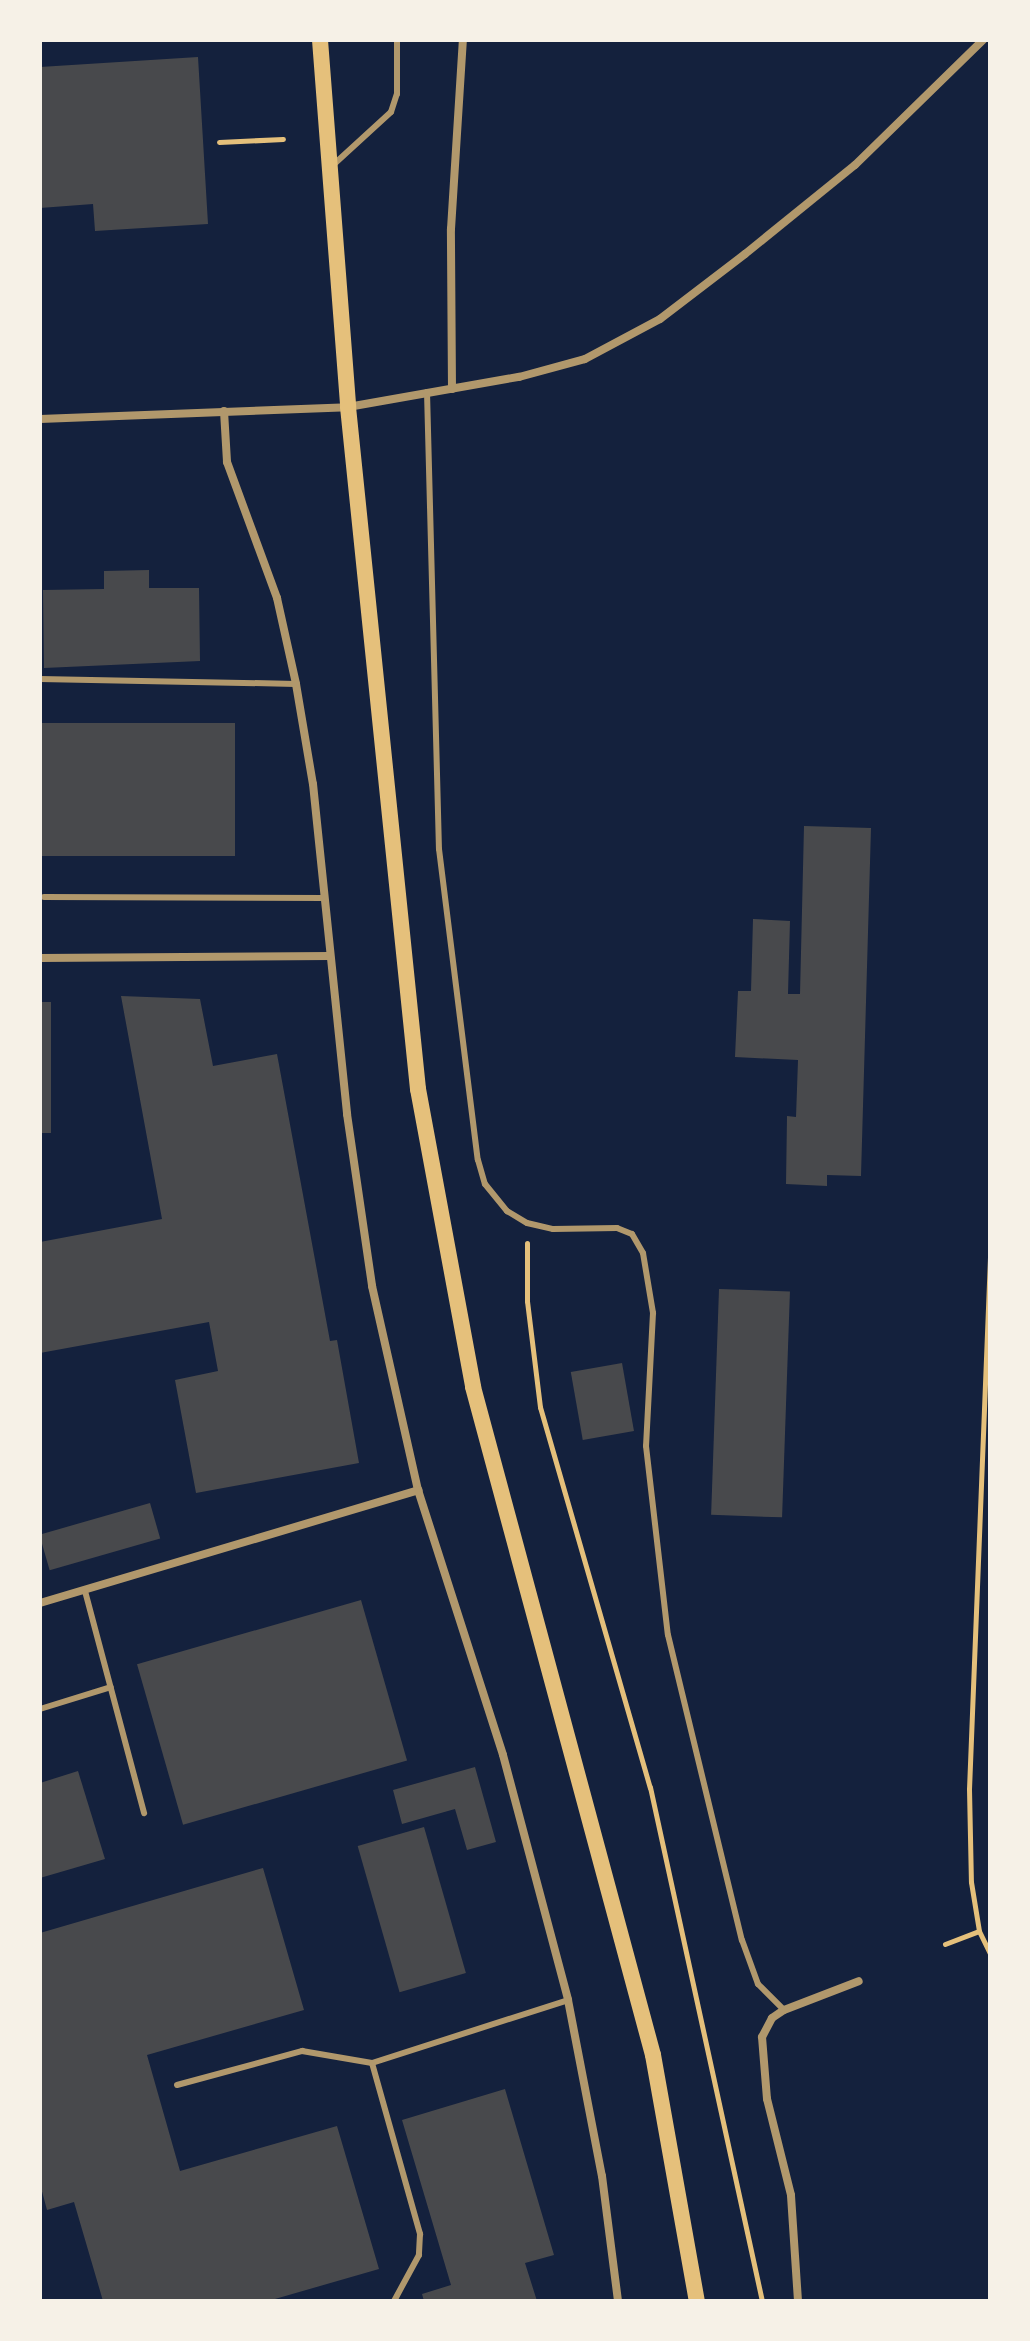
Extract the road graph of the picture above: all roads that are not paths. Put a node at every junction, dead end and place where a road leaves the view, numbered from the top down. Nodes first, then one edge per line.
1 (320, 40) edge
2 (397, 40) edge
3 (463, 40) edge
4 (983, 40) edge
5 (330, 168) junction
6 (452, 389) junction
7 (427, 392) junction
8 (348, 407) junction
9 (224, 411) junction
10 (40, 419) edge
11 (40, 679) edge
12 (296, 684) junction
13 (44, 897) dead end
14 (324, 898) junction
15 (330, 956) junction
16 (40, 958) edge
17 (418, 1490) junction
18 (85, 1591) junction
19 (40, 1603) edge
20 (111, 1687) junction
21 (40, 1709) edge
22 (144, 1813) dead end
23 (859, 1981) dead end
24 (568, 2000) junction
25 (784, 2010) junction
26 (372, 2063) junction
27 (177, 2085) dead end
28 (394, 2301) edge
29 (618, 2301) edge
30 (697, 2301) edge
31 (798, 2301) edge

1 - 5 main road
2 - 5 lane
3 - 6 street
4 - 6 street
5 - 8 main road
6 - 7 street
7 - 8 street
7 - 25 lane
8 - 9 street
8 - 30 main road
9 - 10 street
9 - 12 street
11 - 12 lane
12 - 14 street
13 - 14 lane
14 - 15 street
15 - 16 street
15 - 17 street
17 - 18 street
17 - 24 street
18 - 19 street
18 - 20 lane
20 - 21 lane
20 - 22 lane
23 - 25 street
24 - 26 lane
24 - 29 street
25 - 31 street
26 - 27 lane
26 - 28 lane

